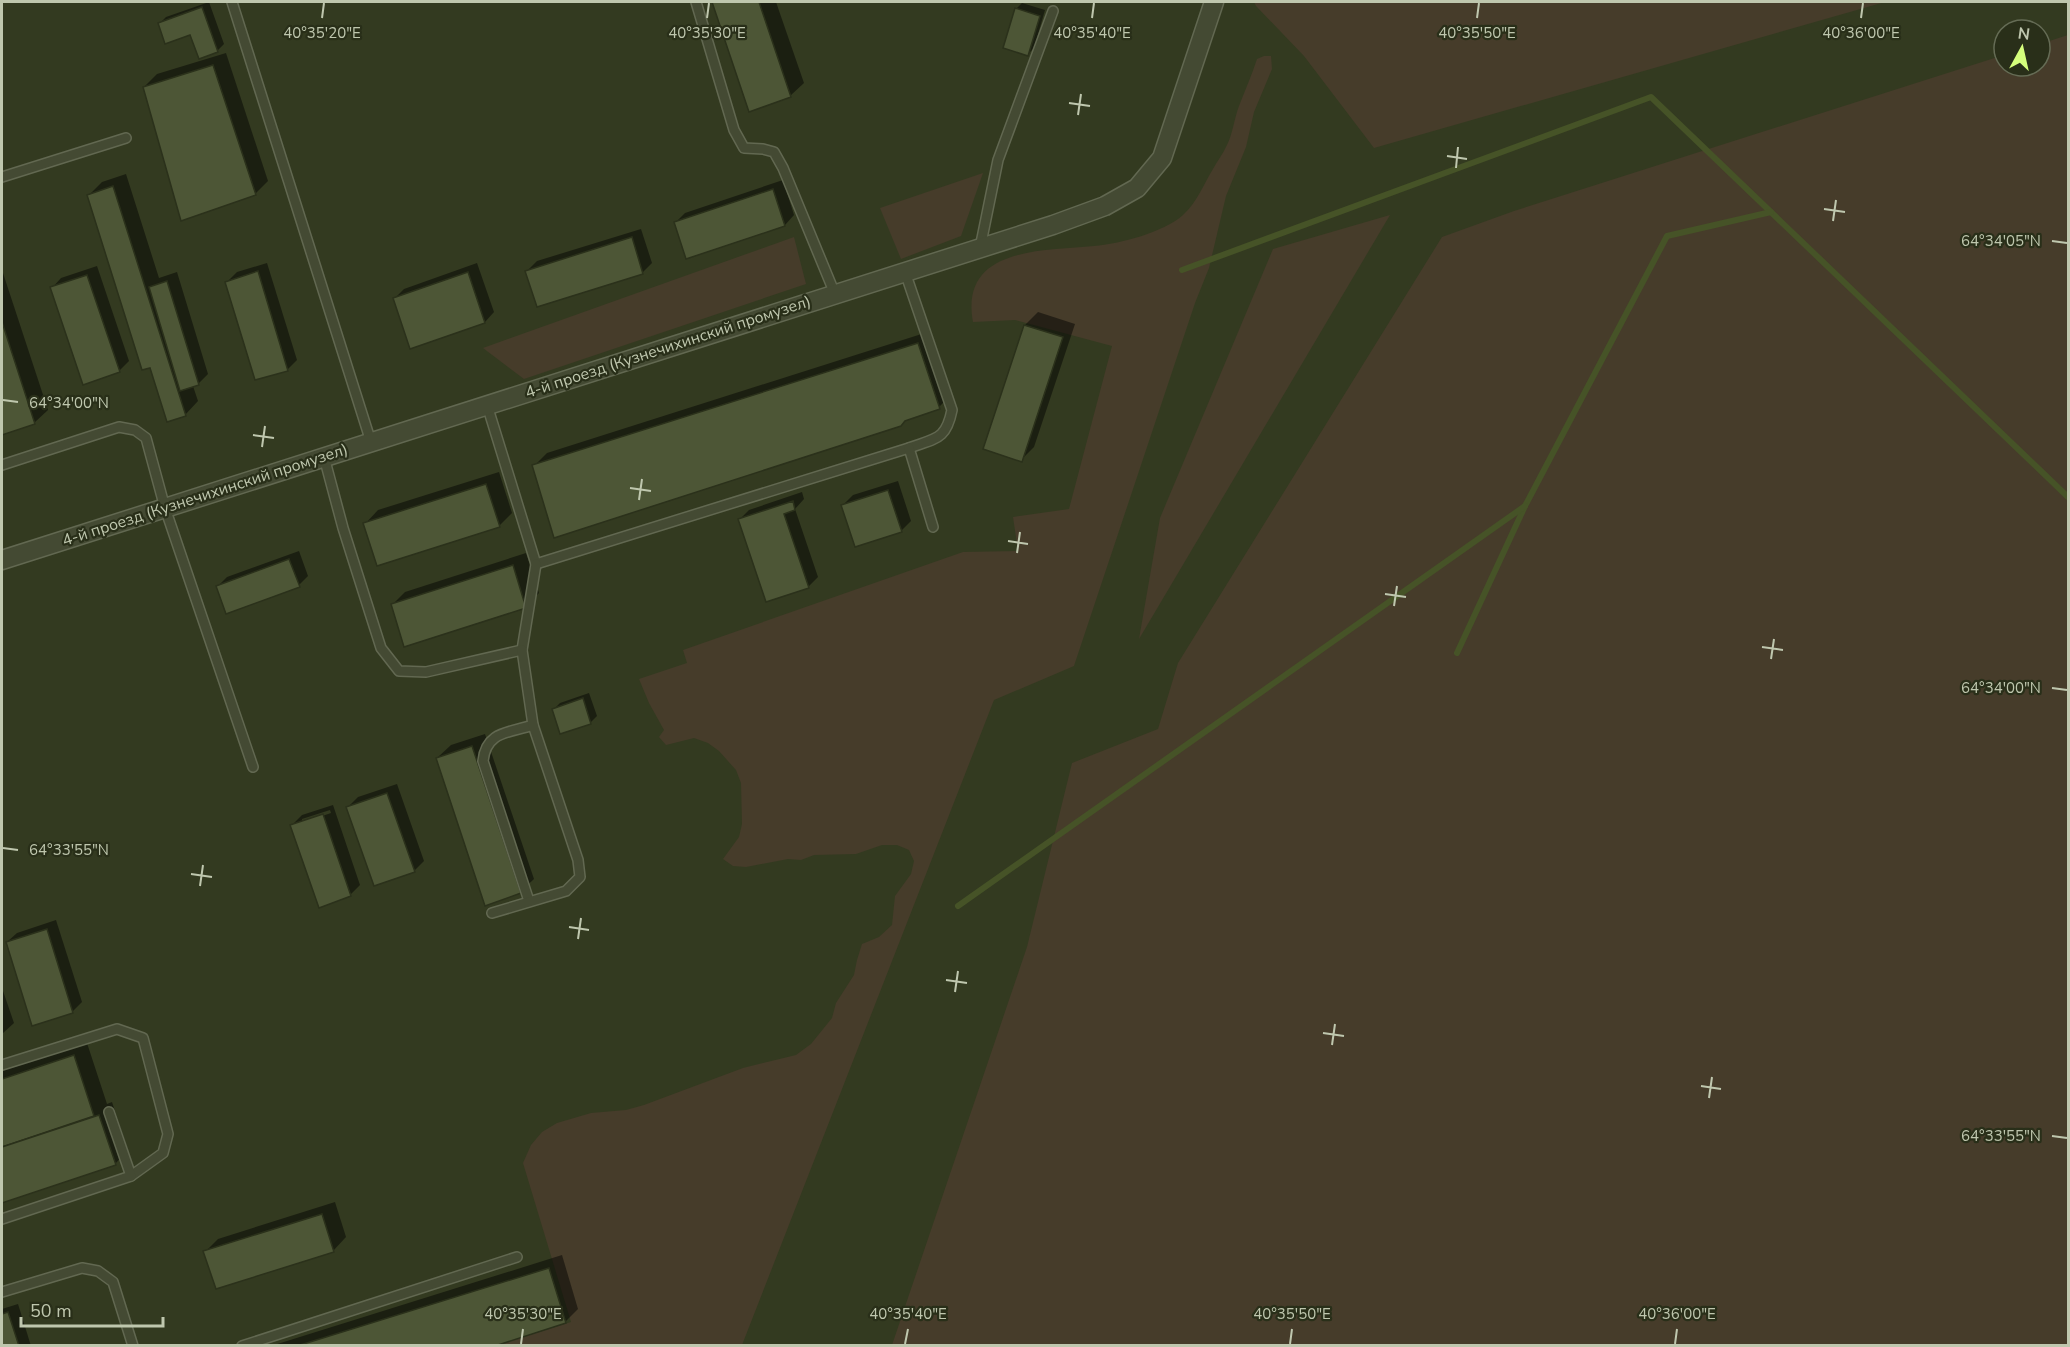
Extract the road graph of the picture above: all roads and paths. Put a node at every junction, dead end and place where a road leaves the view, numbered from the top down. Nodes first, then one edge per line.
1 (232, 2) edge
2 (696, 2) edge
3 (1214, 2) edge
4 (1053, 11) dead end
5 (126, 138) dead end
6 (2, 177) edge
7 (980, 248) junction
8 (905, 272) junction
9 (835, 294) junction
10 (487, 405) junction
11 (371, 442) junction
12 (909, 448) junction
13 (324, 457) junction
14 (2, 465) edge
15 (165, 508) junction
16 (933, 527) dead end
17 (2, 560) edge
18 (536, 564) junction
19 (522, 651) junction
20 (534, 725) junction
21 (253, 767) dead end
22 (529, 901) junction
23 (492, 913) dead end
24 (2, 1065) edge
25 (109, 1112) dead end
26 (131, 1176) junction
27 (2, 1219) edge
28 (517, 1257) dead end
29 (2, 1292) edge
30 (133, 1346) edge
31 (242, 1346) edge

1 - 11 lane
2 - 9 lane
3 - 7 street, 4-й проезд (Кузнечихинский промузел)
4 - 7 lane
5 - 6 lane
7 - 8 street, 4-й проезд (Кузнечихинский промузел)
8 - 9 street, 4-й проезд (Кузнечихинский промузел)
8 - 12 lane
9 - 10 street, 4-й проезд (Кузнечихинский промузел)
10 - 11 street, 4-й проезд (Кузнечихинский промузел)
10 - 18 lane
11 - 13 street, 4-й проезд (Кузнечихинский промузел)
12 - 16 lane
12 - 18 lane
13 - 15 street, 4-й проезд (Кузнечихинский промузел)
13 - 19 lane
14 - 15 lane
15 - 17 street, 4-й проезд (Кузнечихинский промузел)
15 - 21 lane
18 - 19 lane
19 - 20 lane
20 - 22 lane
20 - 22 lane
22 - 23 lane
24 - 26 lane
25 - 26 lane
26 - 27 lane
28 - 31 lane
29 - 30 lane

